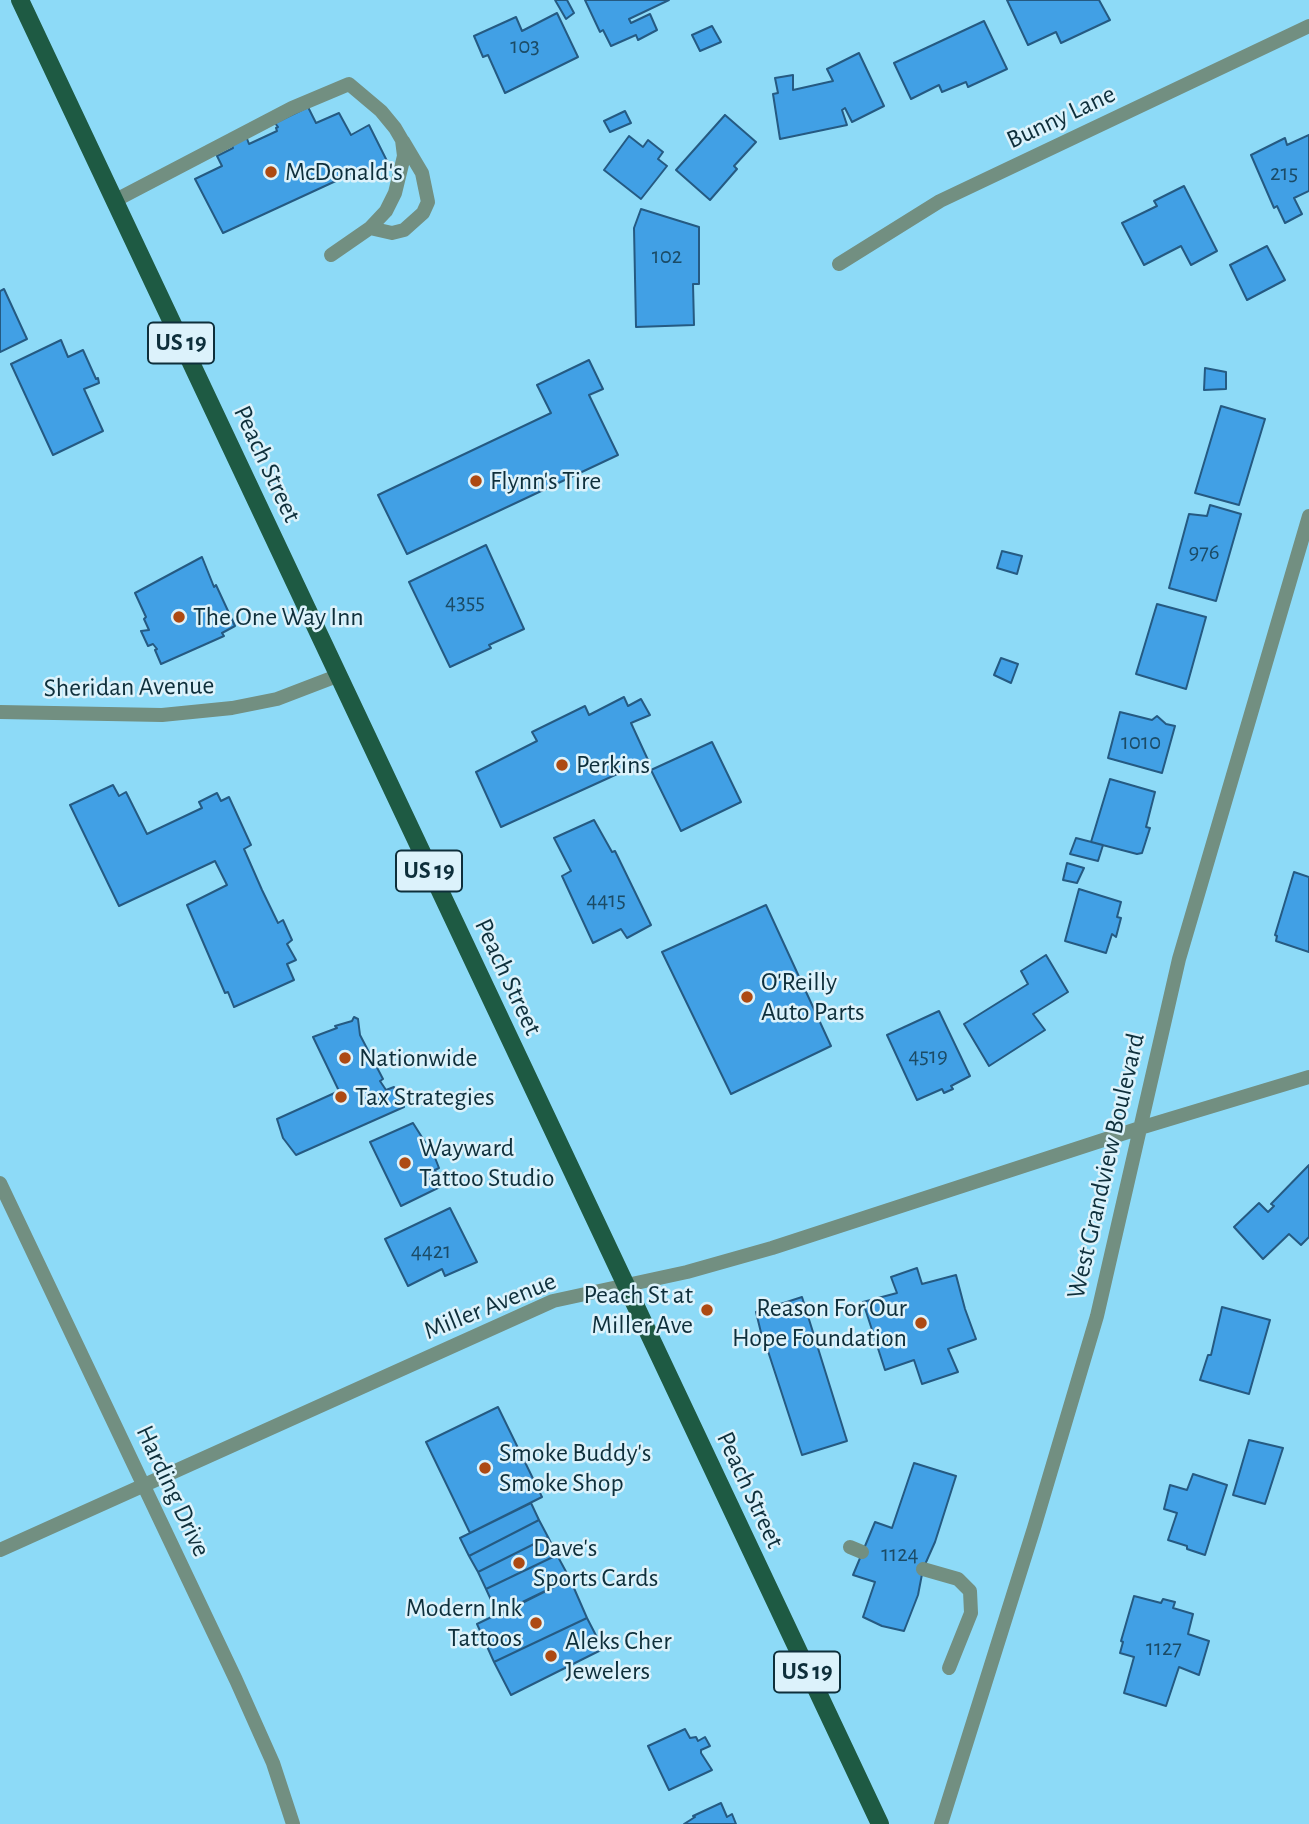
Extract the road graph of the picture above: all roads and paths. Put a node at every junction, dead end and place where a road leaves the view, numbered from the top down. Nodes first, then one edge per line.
1 (20, 0) edge
2 (1309, 26) edge
3 (402, 140) junction
4 (114, 201) junction
5 (370, 228) junction
6 (331, 256) dead end
7 (839, 264) dead end
8 (1309, 516) edge
9 (337, 676) junction
10 (0, 712) edge
11 (1309, 1077) edge
12 (1140, 1128) junction
13 (0, 1183) edge
14 (625, 1287) junction
15 (144, 1485) junction
16 (0, 1550) edge
17 (923, 1569) dead end
18 (949, 1668) dead end
19 (293, 1824) edge
20 (880, 1824) edge
21 (941, 1824) edge

1 - 4 main road, Peach Street / US 19
2 - 7 street, Bunny Lane
3 - 4 street
3 - 5 street
3 - 5 street
4 - 9 main road, Peach Street / US 19
5 - 6 street
8 - 12 street, West Grandview Boulevard
9 - 10 street, Sheridan Avenue
9 - 14 main road, Peach Street / US 19
11 - 12 street, Miller Avenue
12 - 14 street, Miller Avenue
12 - 21 street, West Grandview Boulevard
13 - 15 street, Harding Drive
14 - 15 street, Miller Avenue
14 - 20 main road, Peach Street / US 19
15 - 16 street, Miller Avenue
15 - 19 street, Harding Drive
17 - 18 street

